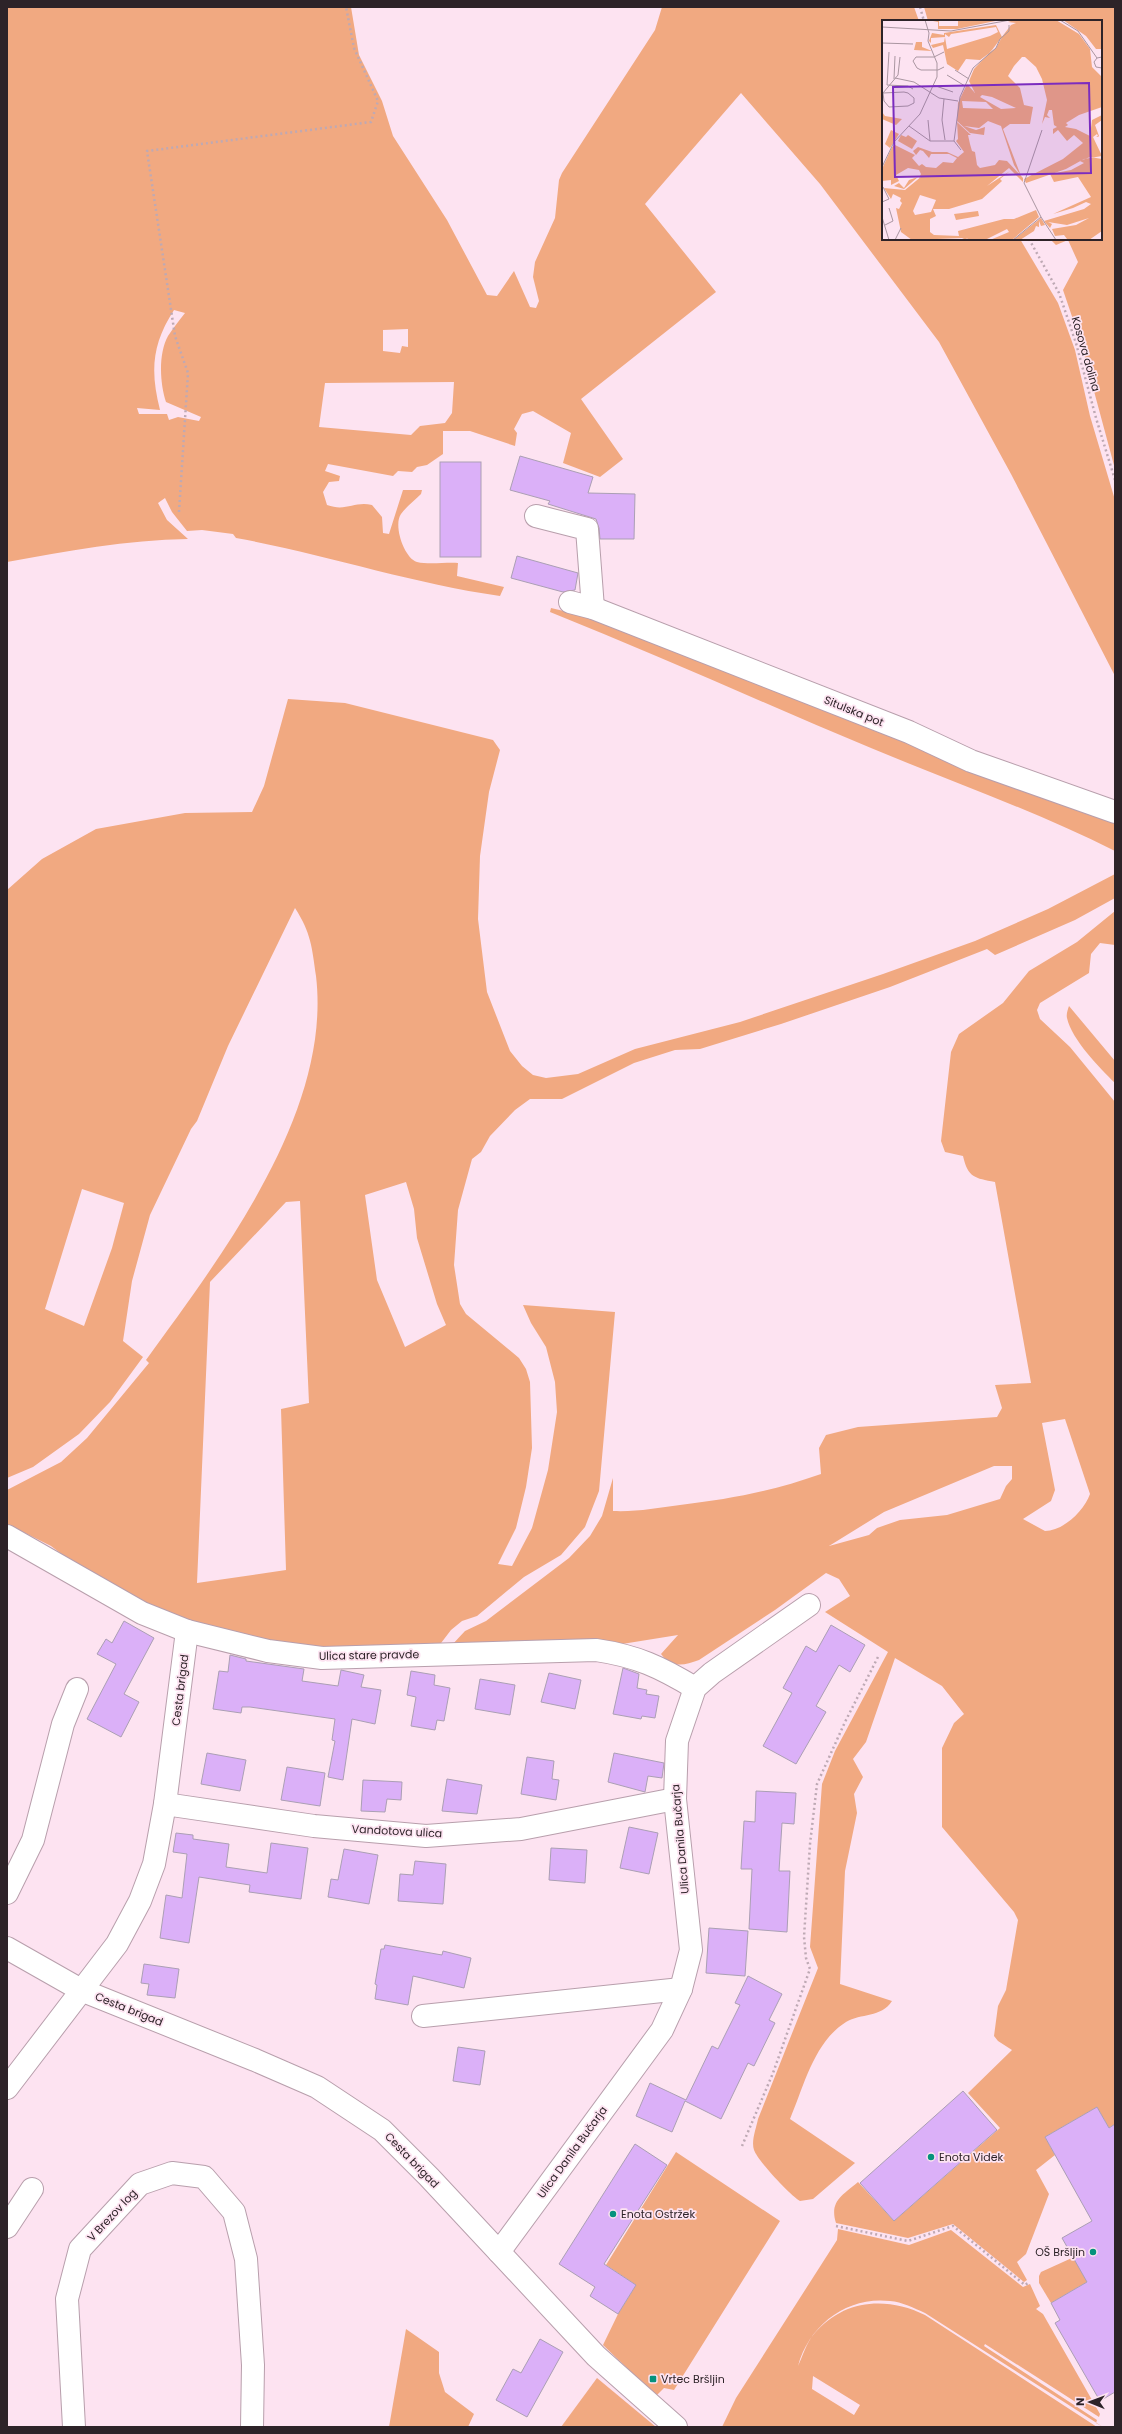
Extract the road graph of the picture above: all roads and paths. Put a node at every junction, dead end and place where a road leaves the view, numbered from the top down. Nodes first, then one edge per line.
1 (346, 7) edge
2 (920, 7) edge
3 (924, 20) edge
4 (1029, 240) edge
5 (1115, 480) edge
6 (178, 512) dead end
7 (536, 516) dead end
8 (570, 602) dead end
9 (593, 608) junction
10 (1115, 812) edge
11 (9, 1541) edge
12 (808, 1605) dead end
13 (187, 1631) junction
14 (879, 1655) dead end
15 (77, 1688) dead end
16 (695, 1688) junction
17 (675, 1800) junction
18 (165, 1804) junction
19 (7, 1893) edge
20 (7, 1948) edge
21 (680, 1989) junction
22 (81, 1990) junction
23 (423, 2016) dead end
24 (7, 2088) edge
25 (742, 2146) dead end
26 (32, 2189) dead end
27 (836, 2226) dead end
28 (7, 2227) edge
29 (499, 2252) junction
30 (1028, 2283) dead end
31 (74, 2427) edge
32 (252, 2427) edge
33 (676, 2427) edge

1 - 6 path
2 - 3 path
4 - 5 path, Kosova dolina
7 - 9 street
8 - 9 street, Situlska pot
9 - 10 street, Situlska pot
11 - 13 street, Ulica stare pravde
12 - 16 street, Ulica Danila Bučarja
13 - 16 street, Ulica stare pravde
13 - 18 street, Cesta brigad
14 - 25 path
15 - 19 street
16 - 17 street, Ulica Danila Bučarja
17 - 18 street, Vandotova ulica
17 - 21 street, Ulica Danila Bučarja
18 - 22 street, Cesta brigad
20 - 22 street, Cesta brigad
21 - 23 street
21 - 29 street, Ulica Danila Bučarja
22 - 24 street
22 - 29 street, Cesta brigad
26 - 28 street
27 - 30 path
29 - 33 street, Cesta brigad
31 - 32 street, V Brezov log

